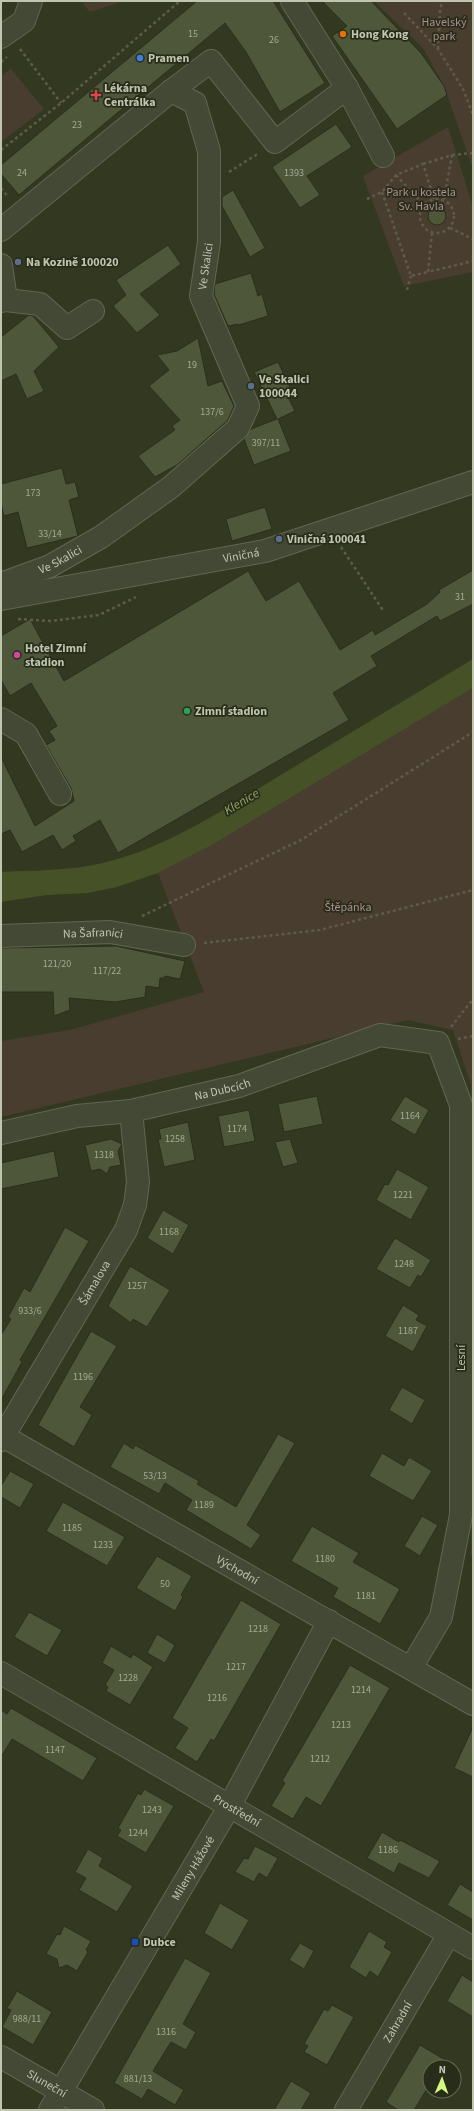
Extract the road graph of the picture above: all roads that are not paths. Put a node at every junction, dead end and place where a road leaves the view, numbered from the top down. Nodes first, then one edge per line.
1 (31, 1) edge
2 (292, 1) edge
3 (3, 36) edge
4 (347, 88) junction
5 (171, 91) junction
6 (383, 156) road end
7 (1, 230) edge
8 (1, 265) edge
9 (3, 300) edge
10 (94, 311) dead end
11 (473, 482) edge
12 (1, 584) edge
13 (1, 599) edge
14 (1, 719) edge
15 (60, 794) dead end
16 (1, 936) edge
17 (184, 945) road end
18 (438, 1043) joint
19 (131, 1111) junction
20 (1, 1132) edge
21 (2, 1437) edge
22 (328, 1621) junction
23 (411, 1668) junction
24 (1, 1673) edge
25 (473, 1704) edge
26 (229, 1807) junction
27 (449, 1934) junction
28 (473, 1948) edge
29 (1, 2057) edge
30 (60, 2091) junction
31 (50, 2110) edge
32 (93, 2110) edge
33 (346, 2110) edge

1 - 3 street
2 - 4 street
4 - 5 street
4 - 6 street
5 - 7 street
5 - 12 street, Ve Skalici
8 - 9 street
9 - 10 street
11 - 13 street, Viničná
14 - 15 street
16 - 17 street, Na Šafranici
18 - 19 street, Na Dubcích
18 - 23 street, Lesní
19 - 20 street, Na Dubcích
19 - 21 street, Šámalova
21 - 22 street, Východní
22 - 23 street, Východní
22 - 26 street, Mileny Hážové
23 - 25 street, Východní
24 - 26 street, Prostřední
26 - 27 street, Prostřední
26 - 30 street, Mileny Hážové
27 - 28 street, Prostřední
27 - 33 street, Zahradní
29 - 30 street, Sluneční
30 - 31 street, Mileny Hážové
30 - 32 street, Sluneční

